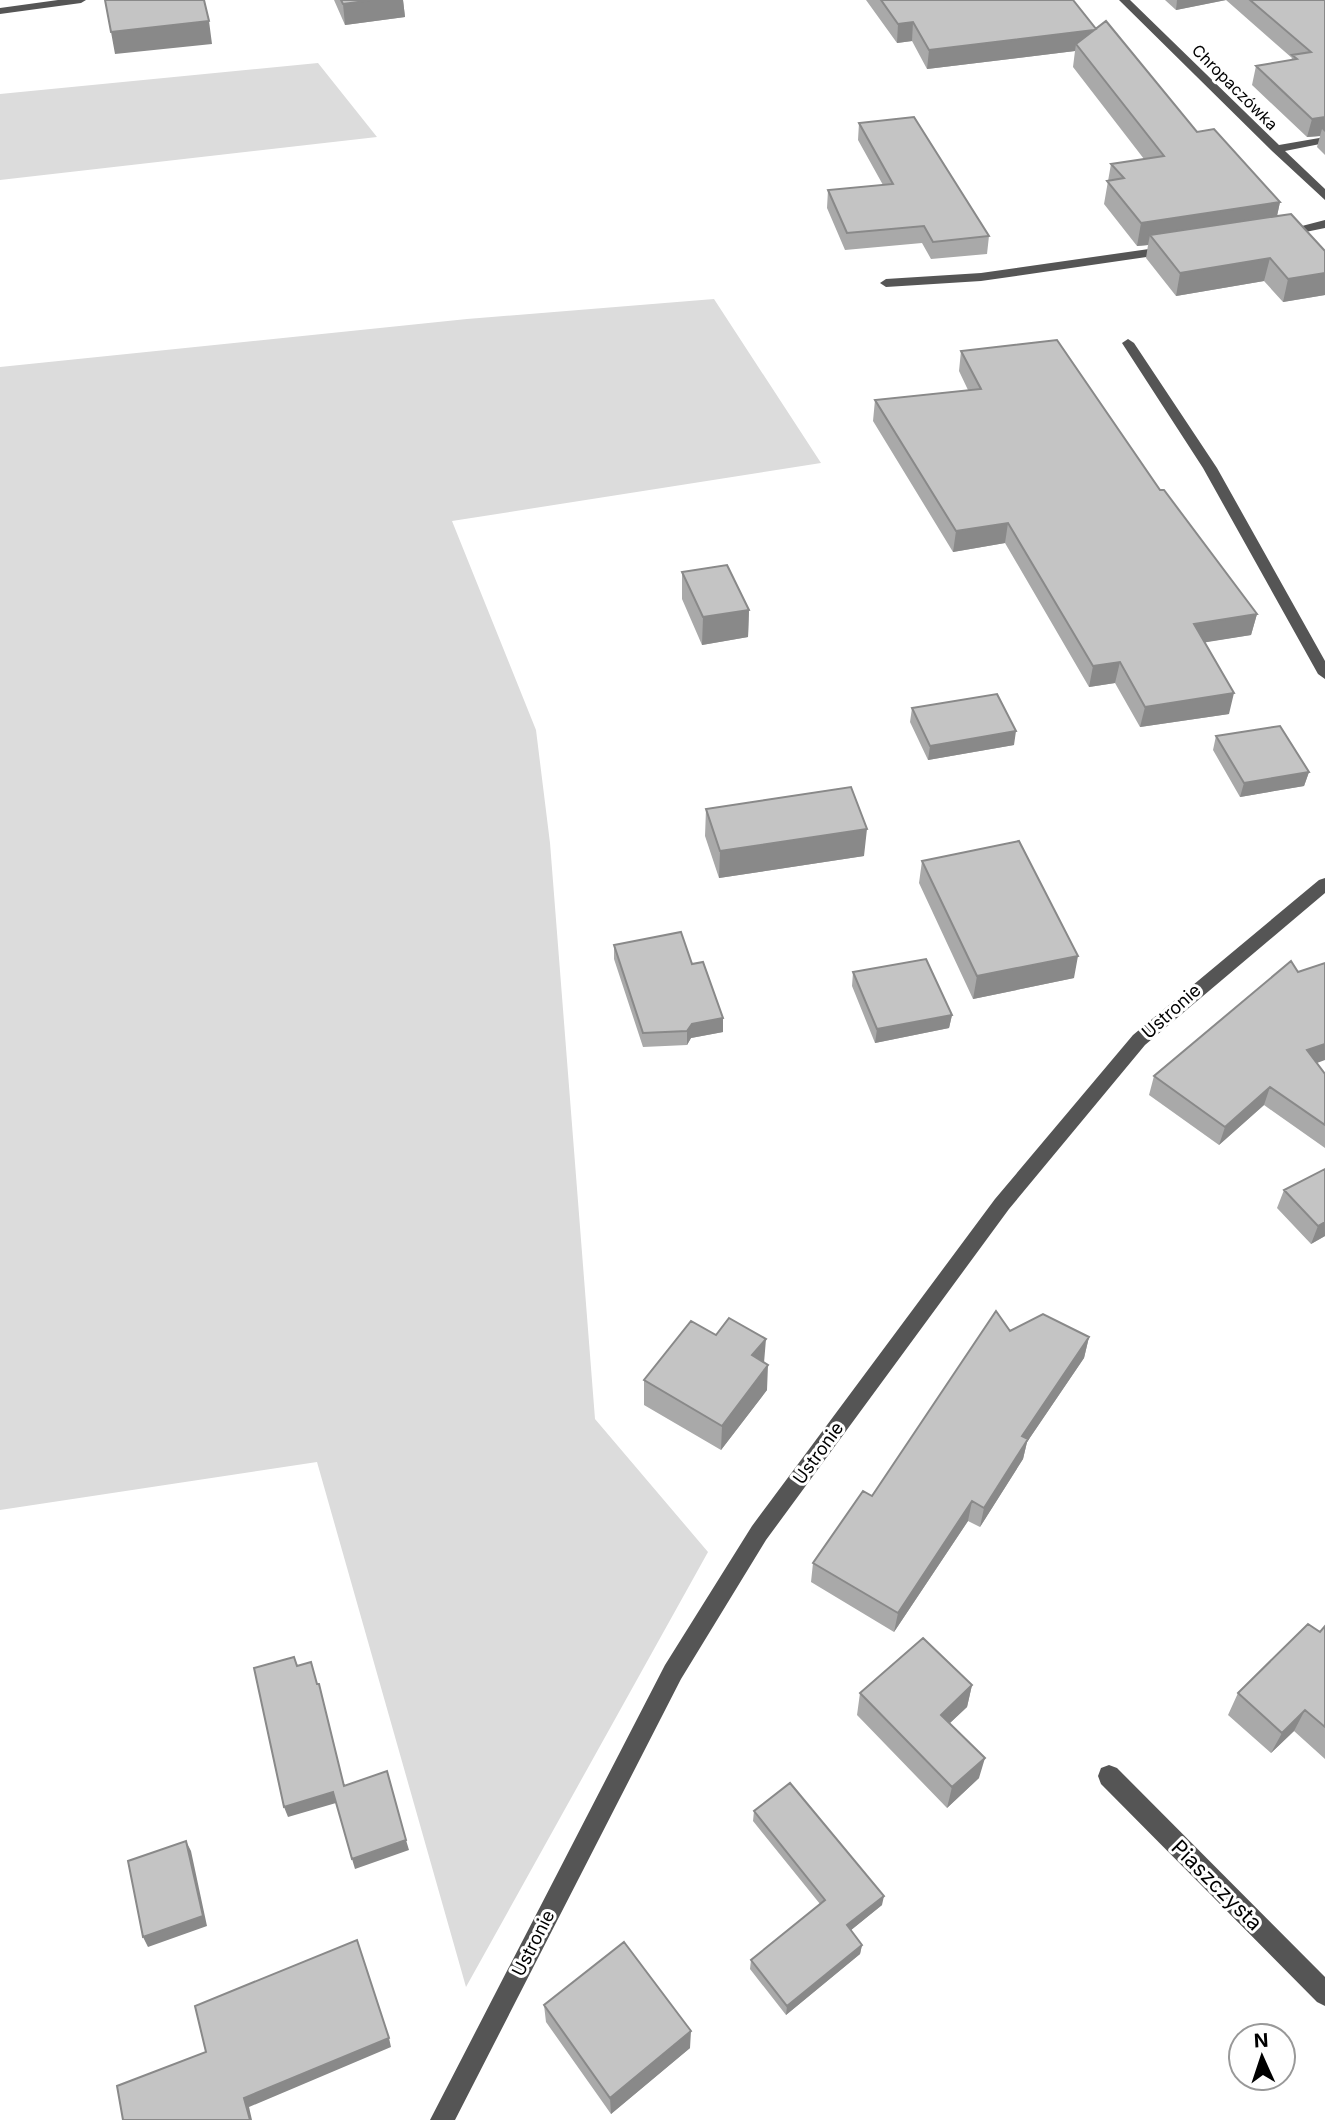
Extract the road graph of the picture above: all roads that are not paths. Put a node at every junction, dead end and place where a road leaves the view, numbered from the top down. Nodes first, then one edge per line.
1 (81, 0) edge
2 (1124, 0) edge
3 (0, 11) edge
4 (1325, 140) edge
5 (1276, 149) junction
6 (1325, 196) edge
7 (1325, 224) edge
8 (1264, 236) edge
9 (1182, 248) edge
10 (886, 283) dead end
11 (1128, 343) dead end
12 (1325, 674) edge
13 (1325, 884) edge
14 (1109, 1776) dead end
15 (1325, 1994) edge
16 (442, 2120) edge

1 - 3 street
2 - 5 street, Chropaczówka
4 - 5 street
5 - 6 street, Chropaczówka
7 - 8 street
9 - 10 street
11 - 12 street
13 - 16 street, Ustronie
14 - 15 street, Piaszczysta

